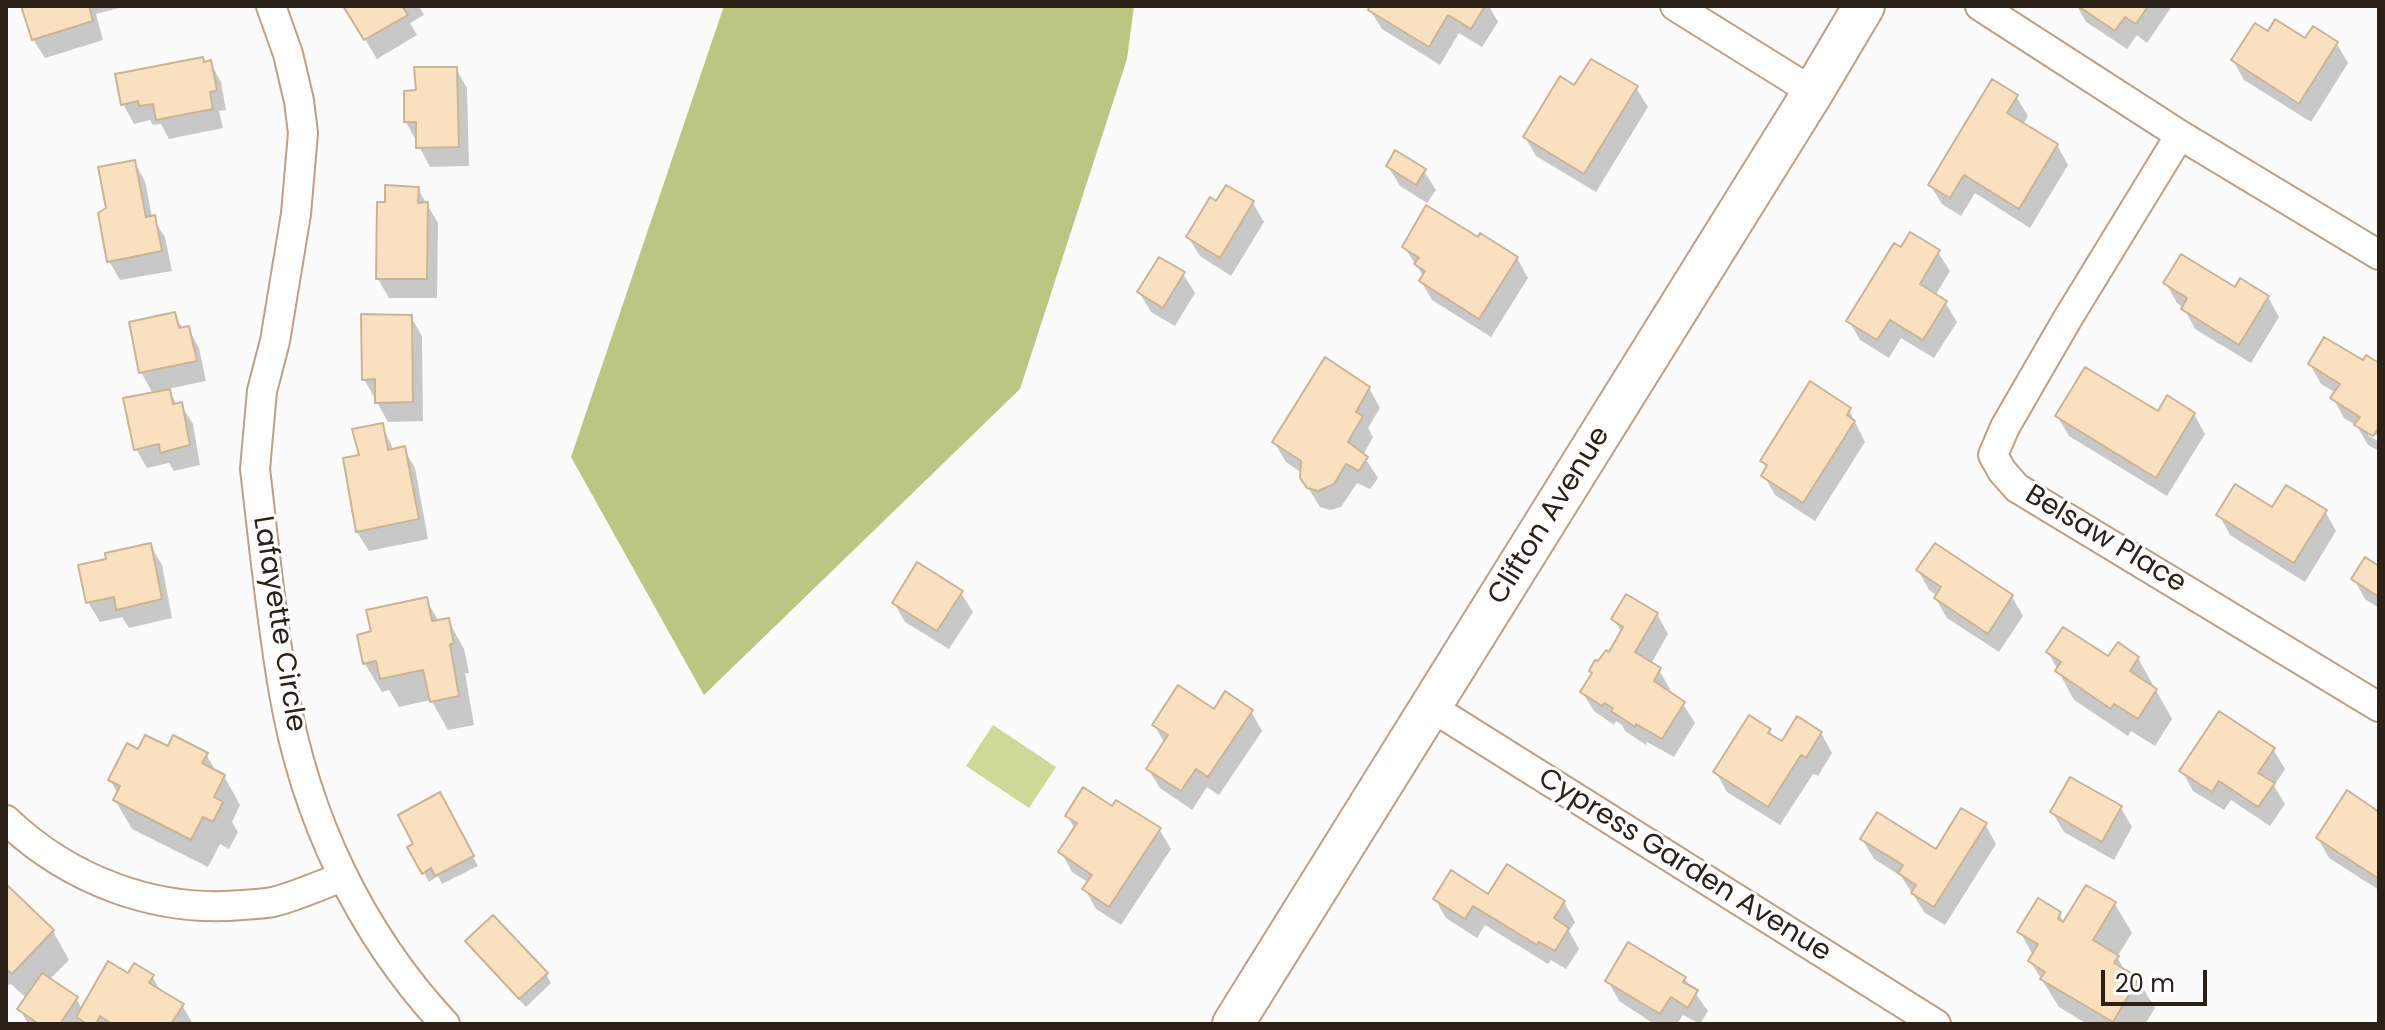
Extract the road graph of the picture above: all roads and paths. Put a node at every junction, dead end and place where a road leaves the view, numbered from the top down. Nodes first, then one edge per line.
1 (271, 6) edge
2 (1675, 6) edge
3 (1864, 6) edge
4 (1980, 6) edge
5 (1813, 92) junction
6 (2180, 135) junction
7 (2379, 255) edge
8 (1431, 707) junction
9 (2379, 707) edge
10 (6, 820) edge
11 (343, 877) junction
12 (445, 1024) edge
13 (1233, 1024) edge
14 (1936, 1024) edge

1 - 11 street, Lafayette Circle
2 - 5 street
3 - 5 main road, Clifton Avenue
4 - 6 street
5 - 8 main road, Clifton Avenue
6 - 7 street
6 - 9 street, Belsaw Place
8 - 13 main road, Clifton Avenue
8 - 14 street, Cypress Garden Avenue
10 - 11 street
11 - 12 street, Lafayette Circle

